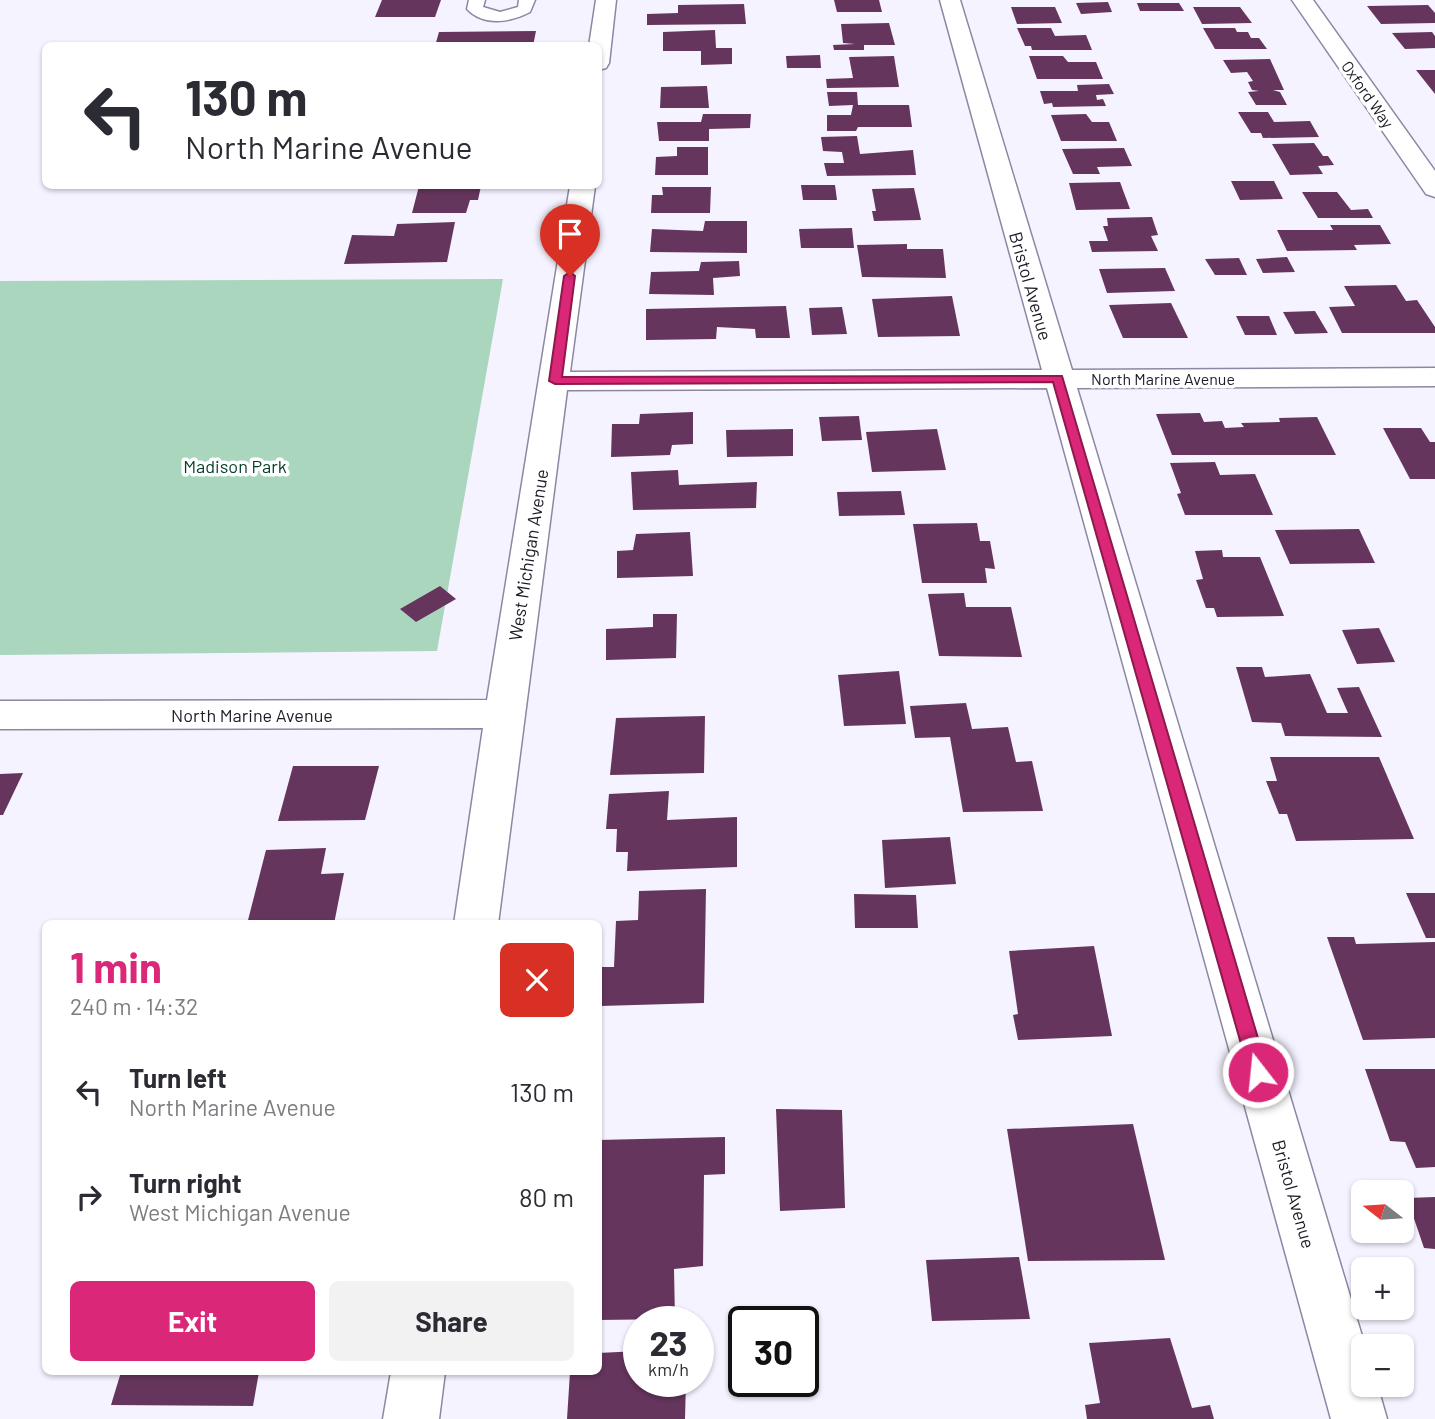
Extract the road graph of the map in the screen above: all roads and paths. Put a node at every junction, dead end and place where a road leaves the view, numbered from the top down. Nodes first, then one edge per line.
1 (477, 0) edge
2 (527, 0) edge
3 (606, 0) edge
4 (950, 0) edge
5 (1302, 0) edge
6 (601, 42) edge
7 (582, 189) edge
8 (1435, 189) edge
9 (1435, 377) edge
10 (1058, 379) junction
11 (555, 381) junction
12 (504, 714) junction
13 (0, 715) edge
14 (477, 920) edge
15 (418, 1375) edge
16 (411, 1419) edge
17 (1359, 1419) edge

1 - 2 lane
3 - 6 street
4 - 10 street, Bristol Avenue
5 - 8 street, Oxford Way
7 - 11 street, West Michigan Avenue
9 - 10 street, North Marine Avenue
10 - 11 street, North Marine Avenue
10 - 17 street, Bristol Avenue
11 - 12 street, West Michigan Avenue
12 - 13 street, North Marine Avenue
12 - 14 street, West Michigan Avenue
15 - 16 street

